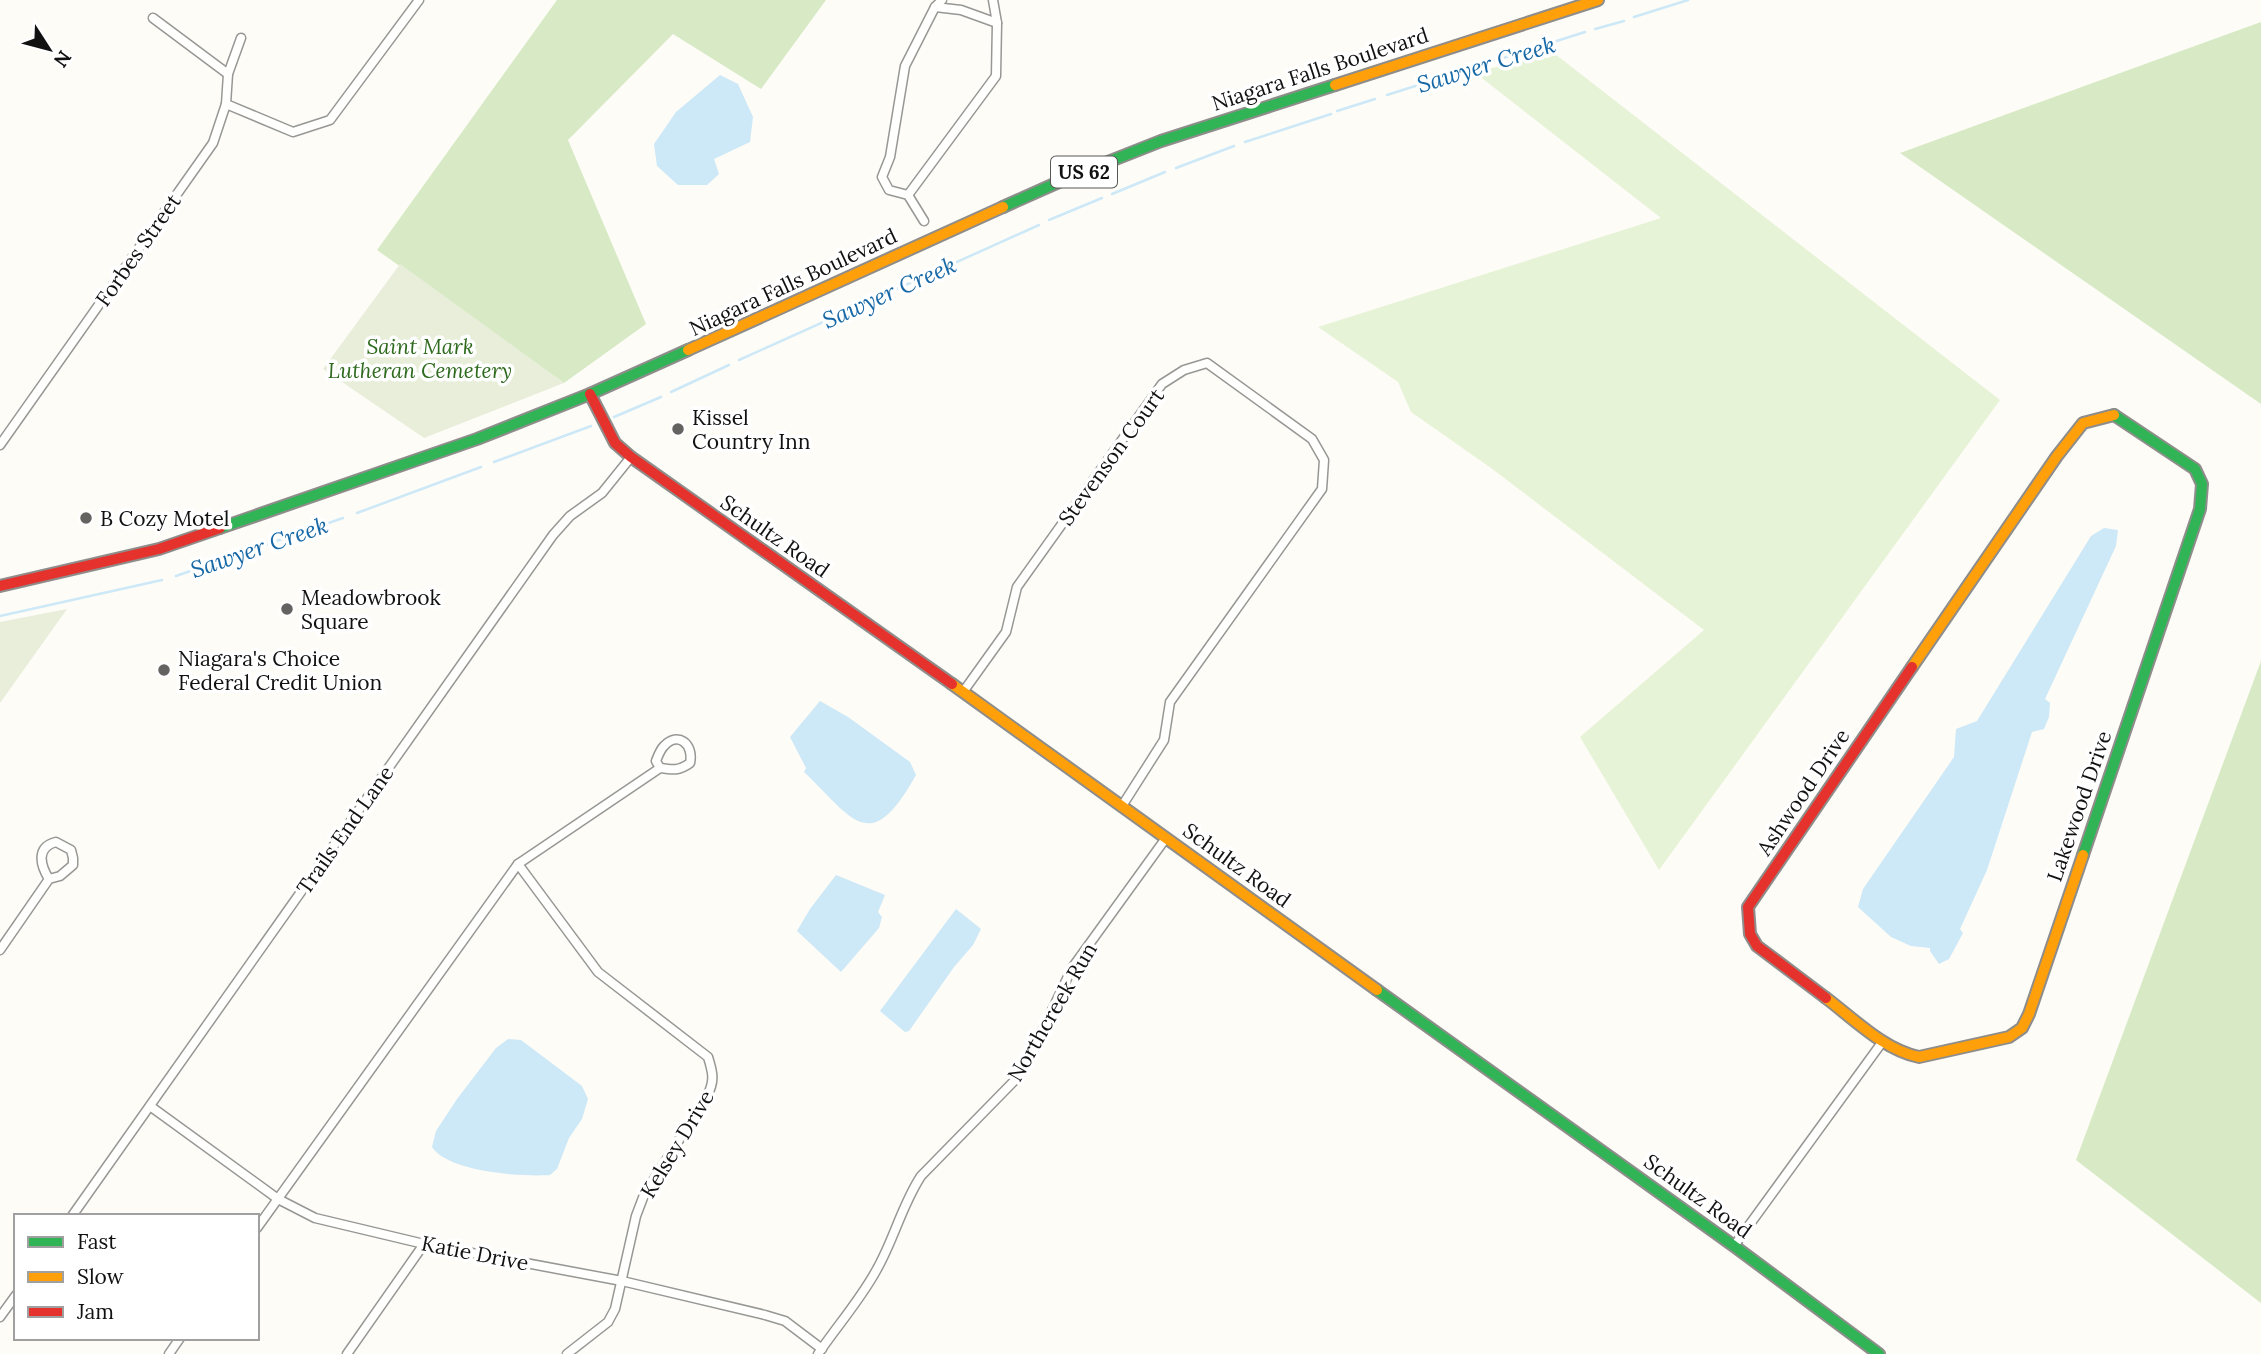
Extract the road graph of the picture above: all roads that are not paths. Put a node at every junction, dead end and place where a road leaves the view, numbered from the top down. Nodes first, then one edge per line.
1 (419, 0) edge
2 (942, 0) edge
3 (993, 0) edge
4 (1598, 0) edge
5 (935, 6) junction
6 (153, 19) dead end
7 (997, 23) junction
8 (241, 38) dead end
9 (228, 74) junction
10 (226, 104) junction
11 (908, 195) junction
12 (923, 221) dead end
13 (590, 394) junction
14 (0, 445) edge
15 (631, 457) junction
16 (2184, 460) joint
17 (0, 586) edge
18 (963, 692) junction
19 (660, 768) junction
20 (1122, 806) junction
21 (1166, 838) junction
22 (518, 864) junction
23 (49, 879) junction
24 (0, 950) edge
25 (1883, 1041) junction
26 (150, 1107) junction
27 (278, 1199) junction
28 (73, 1214) edge
29 (259, 1225) edge
30 (424, 1244) junction
31 (1734, 1246) junction
32 (622, 1281) junction
33 (14, 1298) edge
34 (0, 1317) edge
35 (820, 1351) edge
36 (347, 1354) edge
37 (567, 1354) edge
38 (1879, 1354) edge

1 - 10 street
2 - 5 street
3 - 7 street
4 - 13 street, Niagara Falls Boulevard / US 62
5 - 7 street
5 - 11 street
6 - 9 street
7 - 11 street
8 - 9 street, Forbes Street
9 - 10 street, Forbes Street
10 - 14 street, Forbes Street
11 - 12 street
13 - 15 street, Schultz Road
13 - 17 street, Niagara Falls Boulevard / US 62
15 - 18 street, Schultz Road
15 - 26 street, Trails End Lane
16 - 25 street, Lakewood Drive
16 - 25 street, Ashwood Drive
18 - 20 street, Schultz Road
18 - 20 street, Stevenson Court
19 - 19 street
19 - 22 street
20 - 21 street, Schultz Road
21 - 31 street, Schultz Road
21 - 35 street, Northcreek Run
22 - 27 street
22 - 32 street, Kelsey Drive
23 - 23 street
23 - 24 street
25 - 31 street
26 - 27 street, Katie Drive
26 - 28 street, Trails End Lane
27 - 29 street
27 - 30 street, Katie Drive
30 - 32 street, Katie Drive
30 - 36 street
31 - 38 street, Schultz Road
32 - 35 street, Katie Drive
32 - 37 street, Kelsey Drive
33 - 34 street

